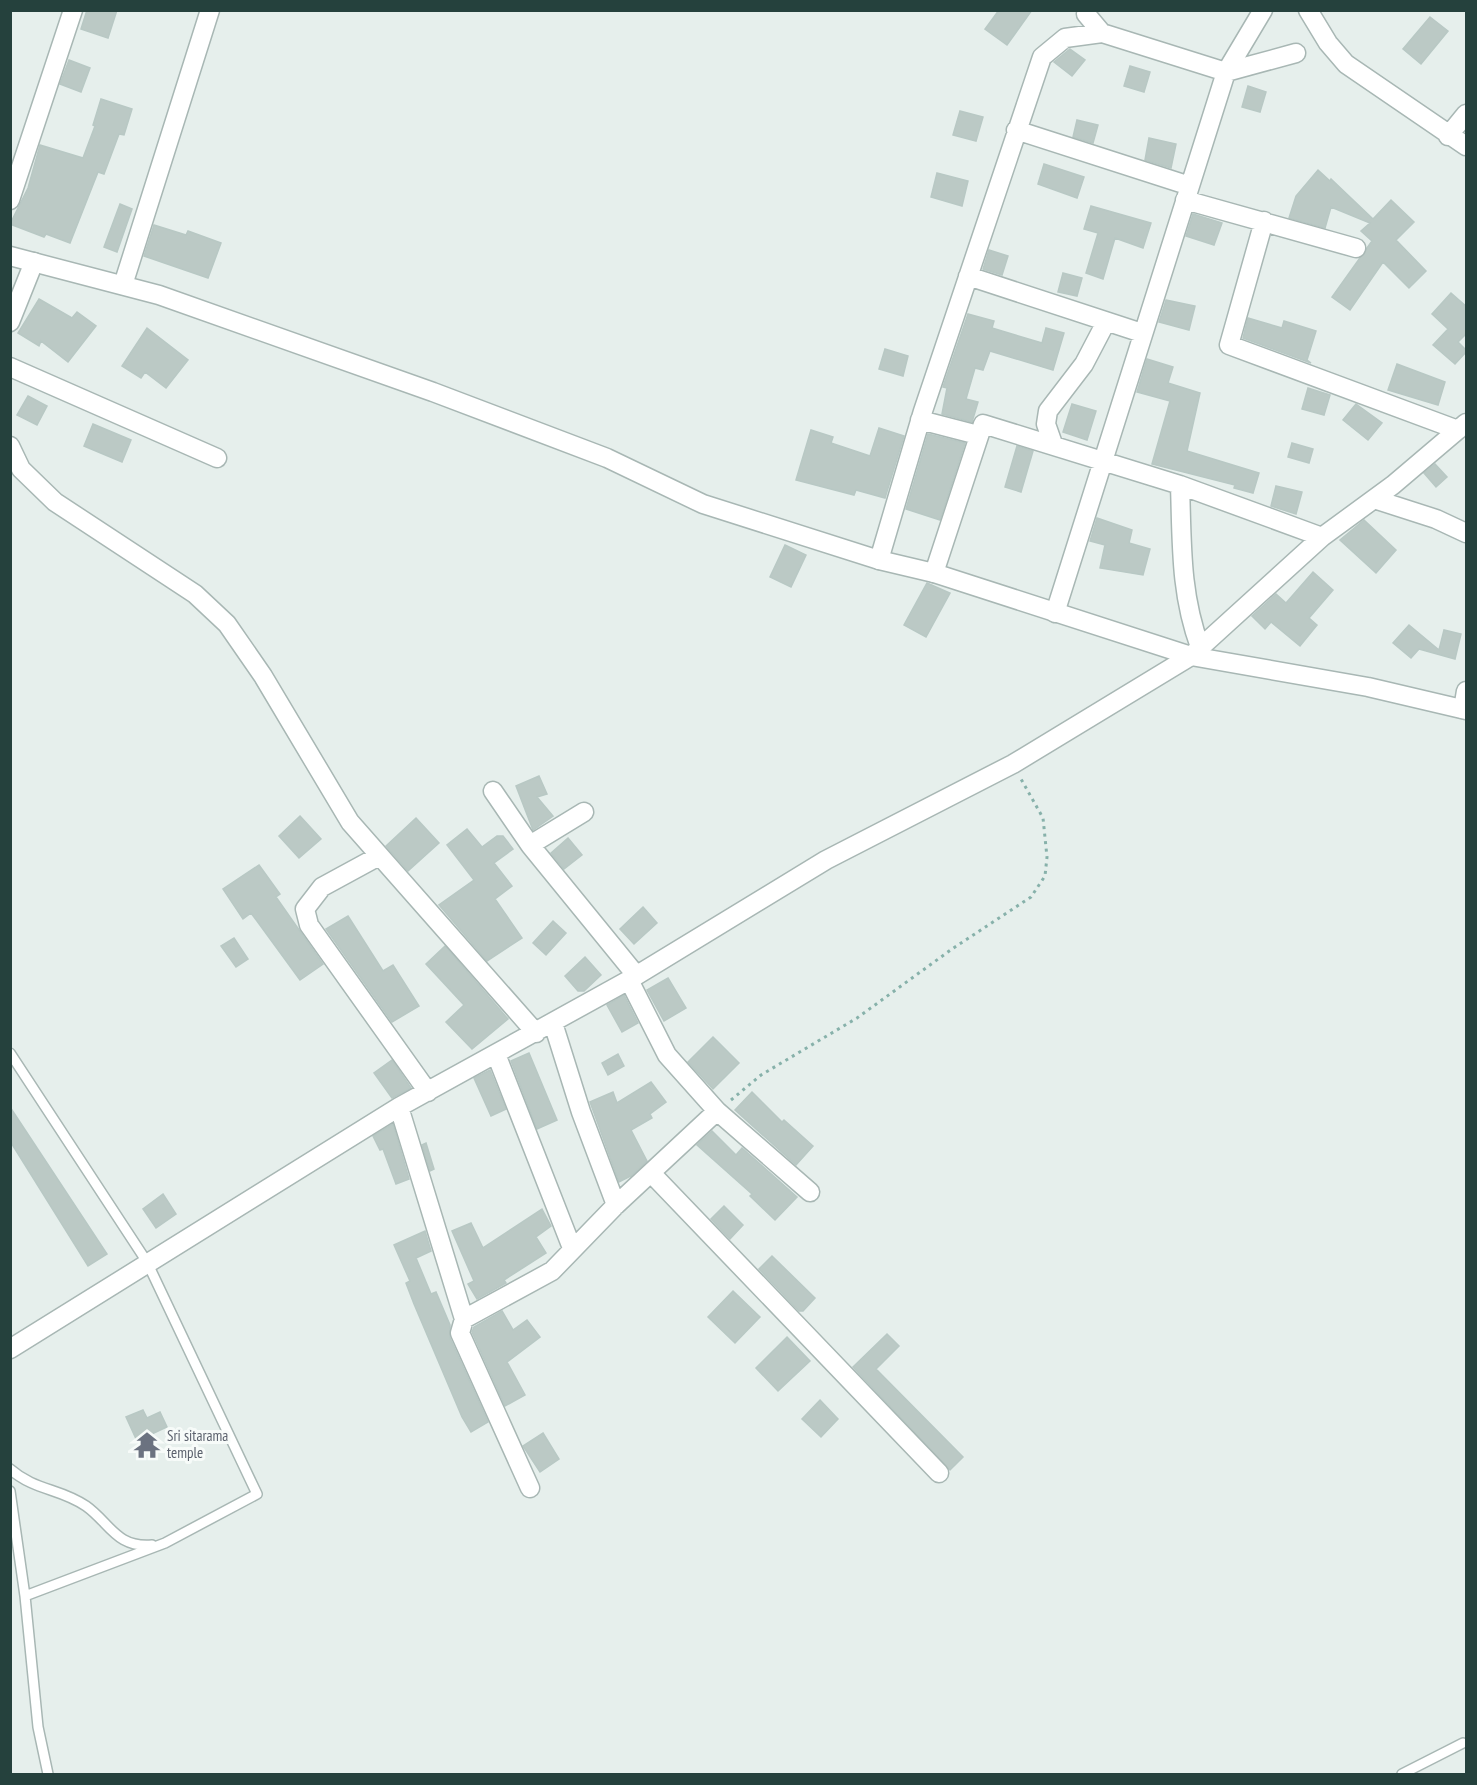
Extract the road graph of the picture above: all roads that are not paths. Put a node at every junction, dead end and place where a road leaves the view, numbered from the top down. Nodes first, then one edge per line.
1 (73, 10) edge
2 (210, 10) edge
3 (1263, 10) edge
4 (1308, 10) edge
5 (1086, 14) dead end
6 (1102, 33) junction
7 (1296, 53) dead end
8 (1226, 72) junction
9 (1467, 114) edge
10 (1016, 130) junction
11 (1448, 136) junction
12 (1467, 146) edge
13 (1187, 193) junction
14 (10, 200) edge
15 (1264, 221) junction
16 (1356, 248) dead end
17 (10, 256) edge
18 (34, 262) junction
19 (968, 276) junction
20 (123, 285) junction
21 (10, 322) edge
22 (1106, 322) junction
23 (1142, 333) junction
24 (10, 367) edge
25 (920, 420) junction
26 (1462, 427) edge
27 (978, 435) junction
28 (1053, 444) junction
29 (10, 446) edge
30 (217, 458) dead end
31 (1101, 461) junction
32 (1180, 485) junction
33 (1374, 499) junction
34 (1467, 533) edge
35 (1322, 537) junction
36 (879, 560) junction
37 (934, 573) junction
38 (1055, 613) junction
39 (1196, 652) junction
40 (1467, 691) edge
41 (1465, 710) edge
42 (493, 791) dead end
43 (584, 812) dead end
44 (530, 844) junction
45 (379, 856) junction
46 (632, 977) junction
47 (554, 1023) junction
48 (536, 1033) junction
49 (10, 1053) edge
50 (496, 1054) junction
51 (428, 1092) junction
52 (399, 1107) junction
53 (717, 1111) junction
54 (652, 1174) junction
55 (810, 1192) dead end
56 (616, 1205) junction
57 (573, 1248) junction
58 (147, 1262) junction
59 (464, 1319) junction
60 (10, 1349) edge
61 (10, 1469) edge
62 (939, 1473) dead end
63 (530, 1488) dead end
64 (10, 1491) edge
65 (165, 1543) junction
66 (25, 1596) junction
67 (1463, 1743) dead end
68 (48, 1774) edge
69 (1402, 1774) edge

1 - 14 street
2 - 20 street
3 - 8 street
4 - 11 street
5 - 6 street
6 - 8 street
6 - 10 street
7 - 8 street
8 - 13 street
9 - 11 street
10 - 13 street
10 - 19 street
11 - 12 street
13 - 15 street
13 - 23 street
15 - 16 street
15 - 26 street
17 - 18 street
18 - 20 street
18 - 21 street
19 - 22 street
19 - 25 street
20 - 36 street
22 - 23 street
22 - 28 street
23 - 31 street
24 - 30 street
25 - 27 street
25 - 36 street
26 - 33 street
27 - 28 street
27 - 37 street
28 - 31 street
29 - 45 street
31 - 32 street
31 - 38 street
32 - 35 street
32 - 39 street
33 - 34 street
33 - 35 street
35 - 39 street
36 - 37 street
37 - 38 street
38 - 39 street
39 - 41 street
39 - 46 street
40 - 41 street
42 - 44 street
43 - 44 street
44 - 46 street
45 - 48 street
45 - 51 street
46 - 47 street
46 - 53 street
47 - 48 street
47 - 56 street
48 - 50 street
49 - 58 lane
50 - 51 street
50 - 57 street
51 - 52 street
52 - 58 street
52 - 59 street
53 - 54 street
53 - 55 street
54 - 56 street
54 - 62 street
56 - 57 street
57 - 59 street
58 - 60 street
58 - 65 lane
59 - 63 street
61 - 65 lane
64 - 66 lane
65 - 66 lane
66 - 68 lane
67 - 69 lane

